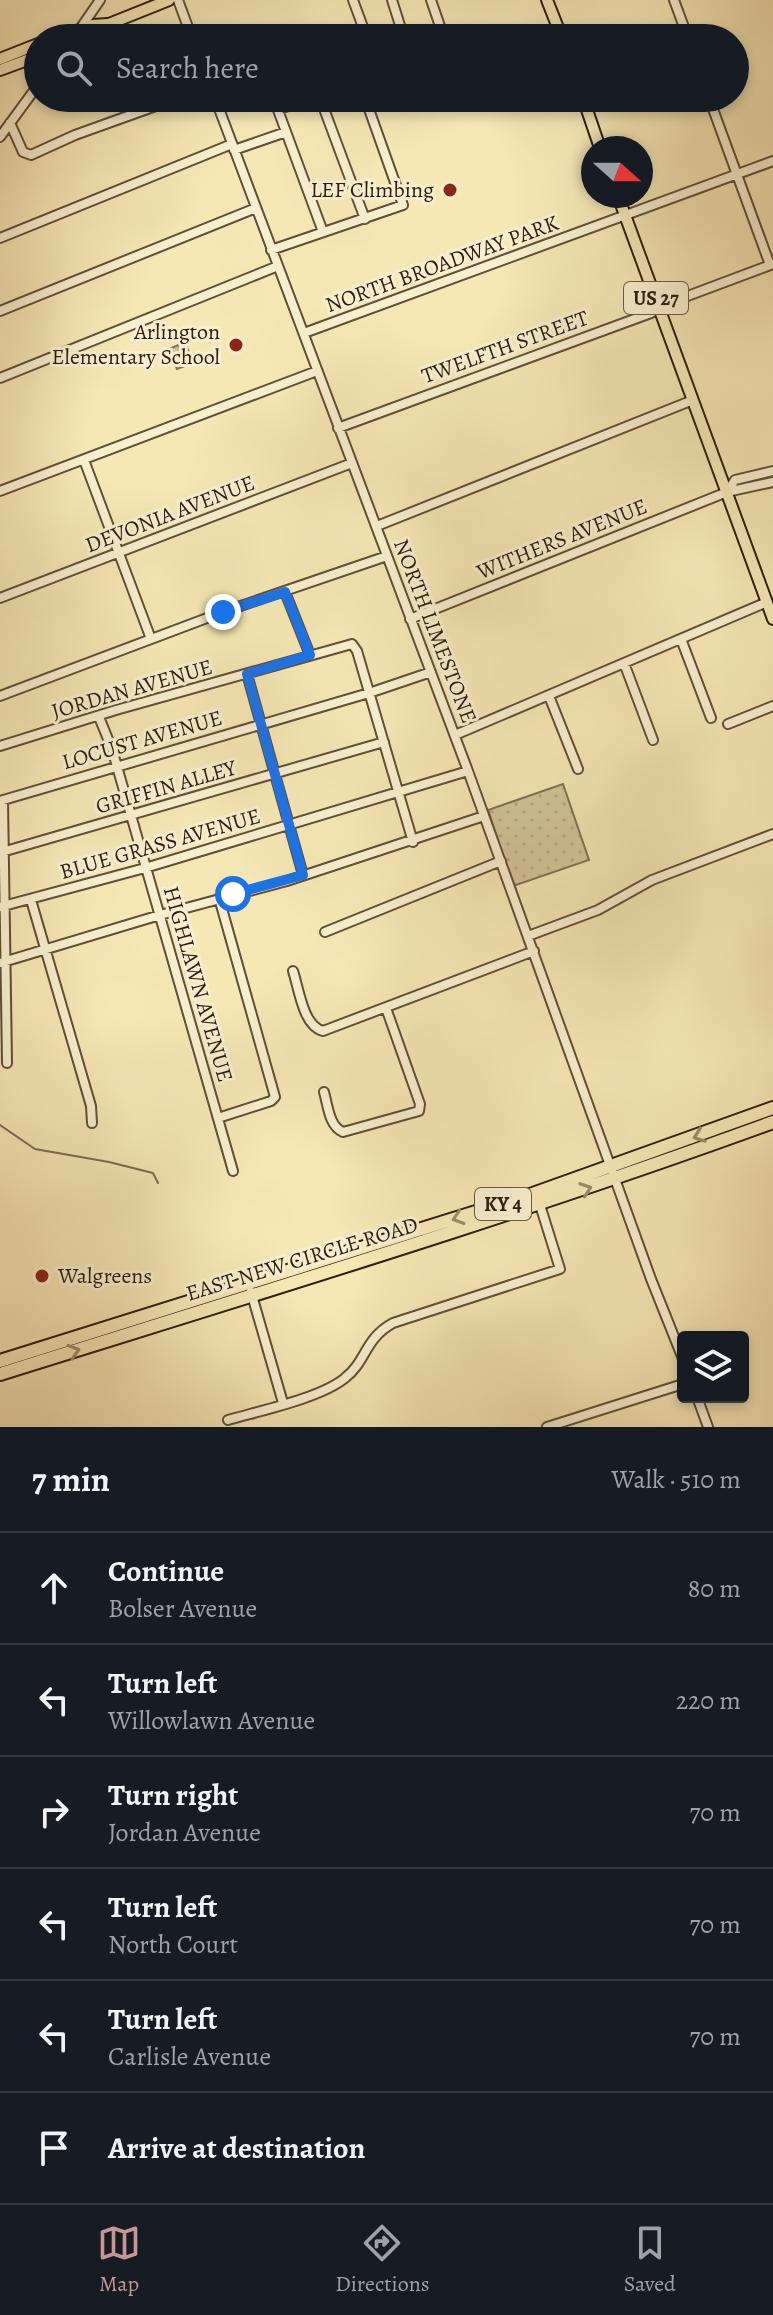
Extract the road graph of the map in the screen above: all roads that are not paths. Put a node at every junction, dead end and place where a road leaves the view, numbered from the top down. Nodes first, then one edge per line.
1 (100, 0) edge
2 (169, 0) edge
3 (178, 0) edge
4 (353, 0) edge
5 (392, 0) edge
6 (431, 0) edge
7 (547, 0) edge
8 (674, 0) edge
9 (87, 24) edge
10 (109, 24) edge
11 (187, 24) edge
12 (362, 24) edge
13 (400, 24) edge
14 (439, 24) edge
15 (556, 24) edge
16 (683, 24) edge
17 (24, 50) edge
18 (0, 59) edge
19 (24, 61) edge
20 (0, 70) edge
21 (24, 104) edge
22 (139, 112) edge
23 (220, 112) edge
24 (279, 112) edge
25 (325, 112) edge
26 (370, 112) edge
27 (588, 112) edge
28 (714, 112) edge
29 (10, 123) junction
30 (286, 132) junction
31 (596, 136) edge
32 (0, 137) edge
33 (233, 147) junction
34 (773, 161) edge
35 (737, 173) junction
36 (256, 208) junction
37 (622, 208) edge
38 (625, 216) junction
39 (365, 219) junction
40 (323, 232) junction
41 (0, 238) edge
42 (271, 250) junction
43 (771, 264) edge
44 (278, 266) junction
45 (660, 308) junction
46 (0, 311) edge
47 (304, 333) junction
48 (317, 371) junction
49 (0, 378) edge
50 (693, 400) junction
51 (338, 428) junction
52 (84, 460) junction
53 (352, 463) junction
54 (773, 471) edge
55 (773, 482) edge
56 (0, 491) edge
57 (727, 492) junction
58 (377, 526) junction
59 (117, 553) junction
60 (387, 556) junction
61 (285, 592) junction
62 (0, 598) edge
63 (767, 602) junction
64 (410, 619) junction
65 (773, 619) edge
66 (151, 639) junction
67 (681, 639) junction
68 (310, 655) junction
69 (624, 663) junction
70 (431, 672) junction
71 (247, 674) junction
72 (369, 693) junction
73 (0, 696) edge
74 (549, 696) junction
75 (773, 706) edge
76 (99, 717) junction
77 (711, 718) dead end
78 (262, 724) junction
79 (728, 724) dead end
80 (455, 735) junction
81 (653, 740) dead end
82 (384, 742) junction
83 (0, 746) edge
84 (117, 765) junction
85 (578, 769) dead end
86 (468, 771) junction
87 (275, 774) junction
88 (397, 792) junction
89 (1, 800) edge
90 (130, 816) junction
91 (484, 816) junction
92 (289, 825) junction
93 (773, 834) edge
94 (413, 842) junction
95 (2, 852) junction
96 (501, 861) junction
97 (145, 868) junction
98 (303, 875) junction
99 (219, 898) junction
100 (31, 900) junction
101 (2, 907) edge
102 (160, 915) junction
103 (325, 932) dead end
104 (528, 936) junction
105 (45, 949) junction
106 (534, 951) junction
107 (2, 962) edge
108 (293, 971) dead end
109 (386, 1008) junction
110 (7, 1063) dead end
111 (324, 1092) dead end
112 (773, 1108) edge
113 (218, 1118) junction
114 (773, 1122) edge
115 (92, 1123) dead end
116 (233, 1171) dead end
117 (614, 1173) junction
118 (540, 1205) junction
119 (250, 1290) junction
120 (677, 1343) edge
121 (0, 1361) edge
122 (0, 1374) edge
123 (677, 1386) edge
124 (283, 1403) junction
125 (699, 1403) edge
126 (228, 1420) dead end
127 (547, 1427) edge
128 (708, 1427) edge

1 - 9 street
2 - 10 main road
3 - 11 street
4 - 12 street
5 - 13 street
6 - 14 street
7 - 15 main road
8 - 16 street
17 - 18 main road
19 - 20 main road
21 - 29 street
22 - 29 street
23 - 33 street, NORTH LIMESTONE
24 - 30 street
25 - 39 street
26 - 39 street
27 - 31 main road
28 - 35 street
29 - 32 street
30 - 33 street
30 - 40 street
33 - 36 street, NORTH LIMESTONE
33 - 41 street
34 - 35 street, NORTH BROADWAY PARK
35 - 38 street, NORTH BROADWAY PARK
35 - 43 street
36 - 42 street, NORTH LIMESTONE
36 - 46 street
37 - 38 main road, US 27
38 - 45 main road, US 27
38 - 47 street, NORTH BROADWAY PARK
39 - 40 street
40 - 42 street
42 - 44 street, NORTH LIMESTONE
43 - 45 street, TWELFTH STREET
44 - 47 street, NORTH LIMESTONE
44 - 49 street
45 - 50 main road, US 27
45 - 51 street, TWELFTH STREET
47 - 48 street, NORTH LIMESTONE
48 - 51 street, NORTH LIMESTONE
48 - 52 street
50 - 57 main road, US 27
50 - 58 street
51 - 53 street, NORTH LIMESTONE
52 - 56 street
52 - 59 street
53 - 58 street, NORTH LIMESTONE
53 - 59 street, DEVONIA AVENUE
54 - 57 street
55 - 57 street
57 - 63 main road, US 27
57 - 64 street, WITHERS AVENUE
58 - 60 street, NORTH LIMESTONE
59 - 62 street, DEVONIA AVENUE
59 - 66 street
60 - 61 street
60 - 64 street, NORTH LIMESTONE
61 - 66 street
61 - 68 street
63 - 65 main road, US 27
63 - 67 street
64 - 70 street, NORTH LIMESTONE
66 - 73 street
67 - 69 street
67 - 77 street
68 - 71 street, JORDAN AVENUE
68 - 72 street, JORDAN AVENUE
69 - 74 street
69 - 81 street
70 - 72 street, LOCUST AVENUE
70 - 80 street, NORTH LIMESTONE
71 - 76 street, JORDAN AVENUE
71 - 78 street
72 - 78 street, LOCUST AVENUE
72 - 82 street, JORDAN AVENUE
74 - 80 street
74 - 85 street
75 - 79 street
76 - 83 street, JORDAN AVENUE
76 - 84 street, HIGHLAWN AVENUE
78 - 84 street, LOCUST AVENUE
78 - 87 street
80 - 86 street, NORTH LIMESTONE
82 - 87 street, GRIFFIN ALLEY
82 - 88 street, JORDAN AVENUE
84 - 89 street, LOCUST AVENUE
84 - 90 street, HIGHLAWN AVENUE
86 - 88 street, BLUE GRASS AVENUE
86 - 91 street, NORTH LIMESTONE
87 - 90 street, GRIFFIN ALLEY
87 - 92 street
88 - 92 street, BLUE GRASS AVENUE
88 - 94 street, JORDAN AVENUE
89 - 95 street
90 - 95 street, GRIFFIN ALLEY
90 - 97 street, HIGHLAWN AVENUE
91 - 94 street
91 - 96 street, NORTH LIMESTONE
92 - 97 street, BLUE GRASS AVENUE
92 - 98 street
93 - 104 street
94 - 98 street
95 - 101 street
96 - 103 street
96 - 104 street, NORTH LIMESTONE
97 - 100 street, BLUE GRASS AVENUE
97 - 102 street, HIGHLAWN AVENUE
98 - 99 street
99 - 102 street
99 - 113 street
100 - 101 street, BLUE GRASS AVENUE
100 - 105 street
101 - 107 street
102 - 105 street
102 - 113 street, HIGHLAWN AVENUE
104 - 106 street, NORTH LIMESTONE
105 - 107 street
105 - 115 street
106 - 109 street
106 - 117 street, NORTH LIMESTONE
107 - 110 street
108 - 109 street
109 - 111 street
112 -> 117 highway, KY 4
113 - 116 street, HIGHLAWN AVENUE
114 - 117 highway, KY 4
118 -> 117 highway, EAST NEW CIRCLE ROAD / KY 4
117 -> 119 highway, EAST NEW CIRCLE ROAD / KY 4
117 - 120 street, NORTH LIMESTONE
118 - 119 highway, EAST NEW CIRCLE ROAD / KY 4
118 - 124 street
119 - 121 highway, EAST NEW CIRCLE ROAD / KY 4
122 -> 119 highway, EAST NEW CIRCLE ROAD / KY 4
119 - 124 street
123 - 127 street
124 - 126 street
125 - 128 street

